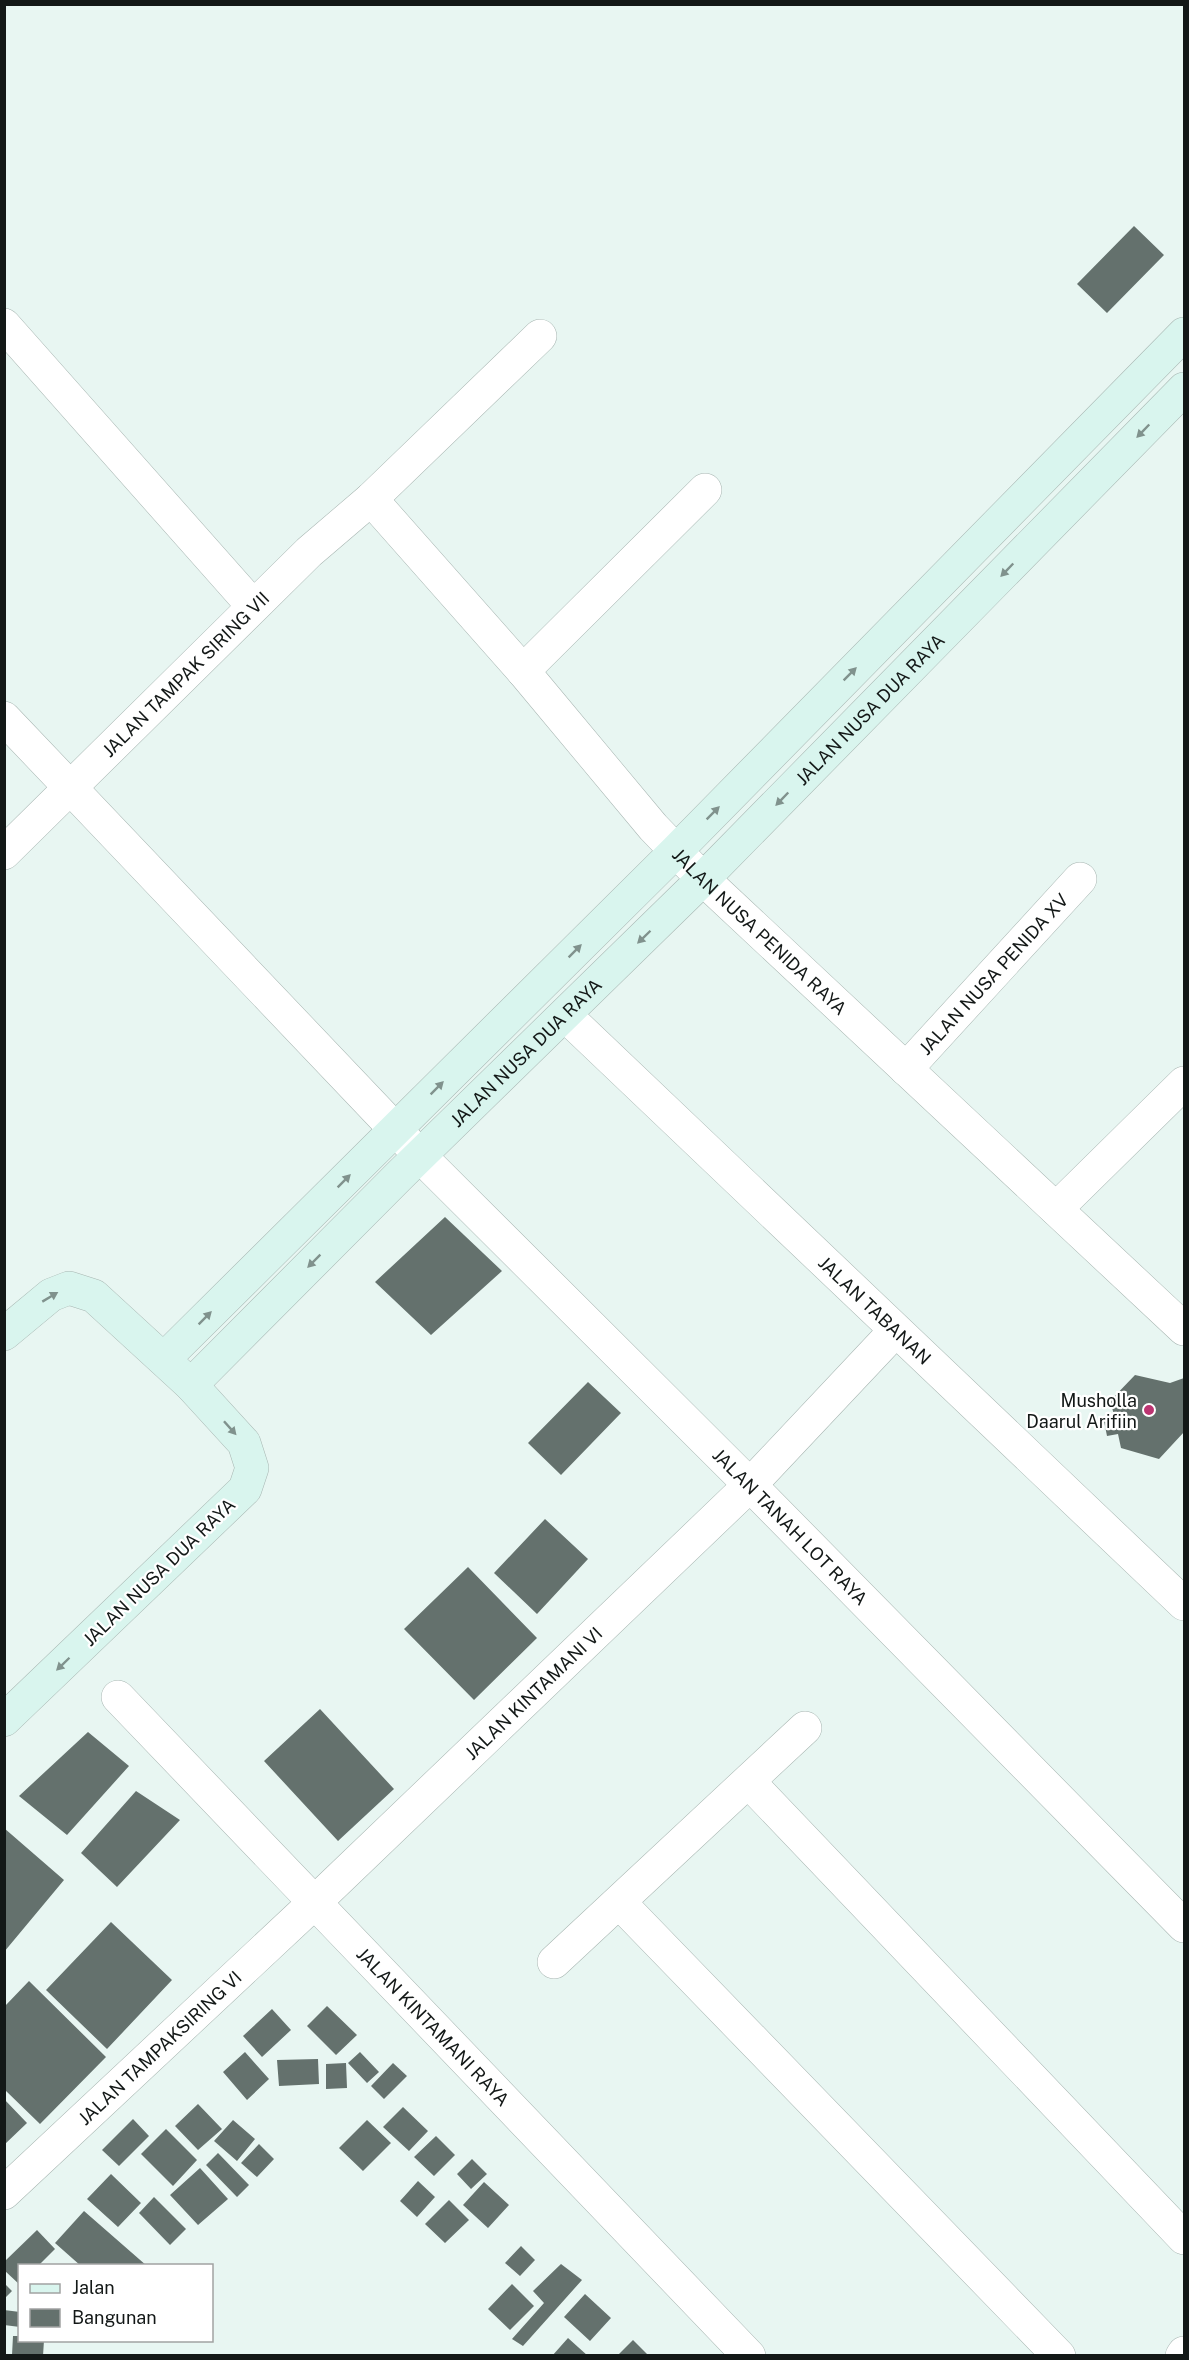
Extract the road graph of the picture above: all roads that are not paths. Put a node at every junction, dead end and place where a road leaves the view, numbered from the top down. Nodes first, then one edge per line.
1 (4, 325) edge
2 (1185, 334) edge
3 (540, 336) dead end
4 (1185, 389) edge
5 (705, 490) dead end
6 (371, 499) junction
7 (253, 606) junction
8 (523, 671) junction
9 (4, 718) edge
10 (72, 789) junction
11 (676, 851) junction
12 (4, 853) edge
13 (703, 879) junction
14 (1080, 879) dead end
15 (565, 1015) junction
16 (906, 1069) junction
17 (1185, 1083) edge
18 (395, 1130) junction
19 (421, 1156) junction
20 (1056, 1209) junction
21 (1185, 1329) edge
22 (894, 1331) junction
23 (4, 1334) edge
24 (164, 1359) junction
25 (191, 1385) junction
26 (750, 1485) junction
27 (1185, 1604) edge
28 (118, 1697) dead end
29 (4, 1720) edge
30 (805, 1728) dead end
31 (749, 1782) junction
32 (315, 1902) junction
33 (619, 1902) junction
34 (1185, 1926) edge
35 (554, 1962) dead end
36 (4, 2193) edge
37 (1185, 2238) edge
38 (749, 2355) edge
39 (1059, 2355) edge

1 - 7 street
11 -> 2 street, JALAN NUSA DUA RAYA
3 - 6 street, JALAN TAMPAK SIRING VII
4 -> 13 street, JALAN NUSA DUA RAYA
5 - 8 street
6 - 7 street, JALAN TAMPAK SIRING VII
6 - 8 street, JALAN NUSA PENIDA RAYA
7 - 10 street, JALAN TAMPAK SIRING VII
8 - 11 street, JALAN NUSA PENIDA RAYA
9 - 10 street, JALAN TANAH LOT RAYA
10 - 12 street, JALAN TAMPAK SIRING VII
10 - 18 street, JALAN TANAH LOT RAYA
11 - 13 street, JALAN NUSA PENIDA RAYA
18 -> 11 street, JALAN NUSA DUA RAYA
13 -> 15 street, JALAN NUSA DUA RAYA
13 - 16 street, JALAN NUSA PENIDA RAYA
14 - 16 street, JALAN NUSA PENIDA XV
15 - 19 street, JALAN NUSA DUA RAYA
15 - 22 street, JALAN TABANAN
16 - 20 street, JALAN NUSA PENIDA RAYA
17 - 20 street
18 - 19 street, JALAN TANAH LOT RAYA
24 -> 18 street, JALAN NUSA DUA RAYA
19 -> 25 street, JALAN NUSA DUA RAYA
19 - 26 street, JALAN TANAH LOT RAYA
20 - 21 street, JALAN NUSA PENIDA RAYA
22 - 26 street, JALAN KINTAMANI VI
22 - 27 street, JALAN TABANAN
23 -> 24 street
24 - 25 street
25 -> 29 street, JALAN NUSA DUA RAYA
26 - 32 street, JALAN KINTAMANI VI
26 - 34 street, JALAN TANAH LOT RAYA
28 - 32 street, JALAN KINTAMANI RAYA
30 - 31 street
31 - 33 street
31 - 37 street
32 - 36 street, JALAN TAMPAKSIRING VI
32 - 38 street, JALAN KINTAMANI RAYA
33 - 35 street
33 - 39 street

